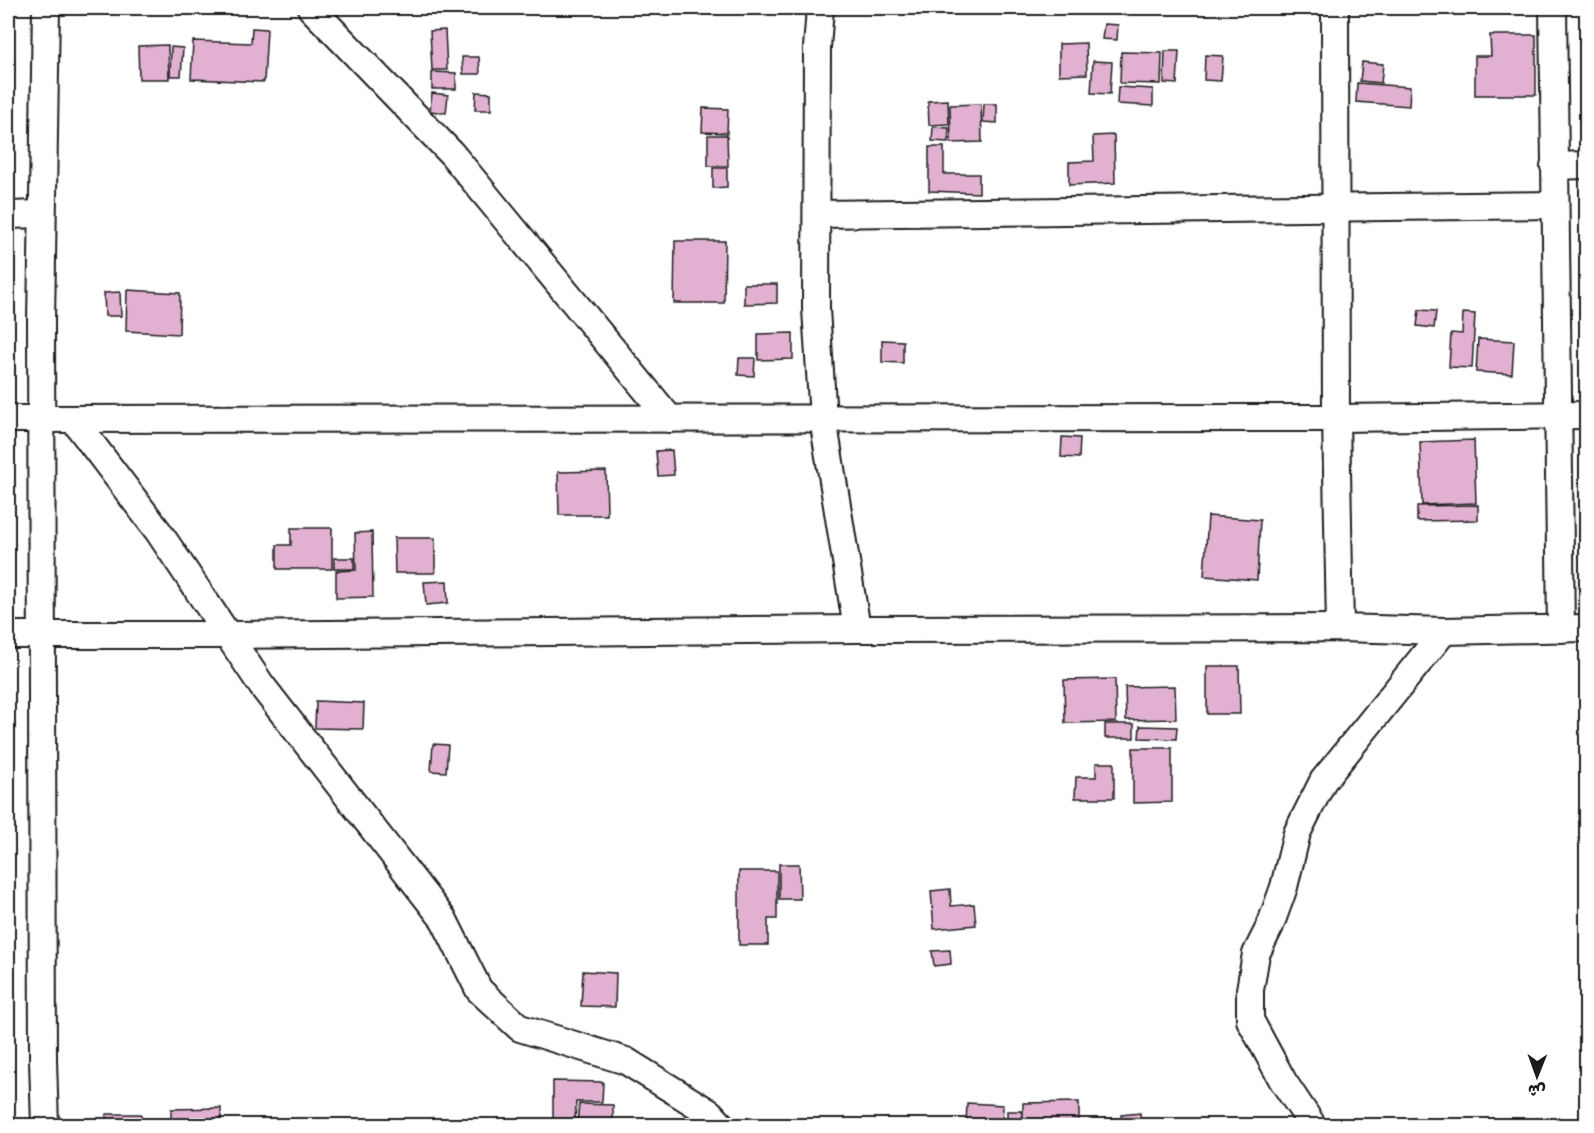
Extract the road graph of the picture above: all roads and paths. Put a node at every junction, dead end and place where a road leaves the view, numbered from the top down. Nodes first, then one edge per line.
1 (46, 8) edge
2 (311, 8) edge
3 (820, 8) edge
4 (1335, 8) edge
5 (1553, 8) edge
6 (1587, 165) edge
7 (1554, 166) junction
8 (1554, 205) junction
9 (1335, 207) junction
10 (42, 214) junction
11 (817, 214) junction
12 (8, 215) edge
13 (1557, 415) junction
14 (1587, 415) edge
15 (1336, 418) junction
16 (73, 419) junction
17 (670, 419) junction
18 (823, 419) junction
19 (8, 420) edge
20 (41, 420) junction
21 (1340, 628) junction
22 (1561, 628) junction
23 (1587, 628) edge
24 (857, 629) junction
25 (1444, 631) junction
26 (8, 635) edge
27 (42, 635) junction
28 (227, 635) junction
29 (45, 1125) edge
30 (722, 1125) edge
31 (1313, 1125) edge

1 - 10 street
2 - 17 street
3 - 11 street
4 - 9 street
5 - 7 street
6 - 7 street
7 - 8 street
8 - 9 street
8 - 13 street
9 - 11 street
9 - 15 street
10 - 12 street
10 - 20 street
11 - 18 street
13 - 14 street
13 - 15 street
13 - 22 street
15 - 18 street
15 - 21 street
16 - 17 street
16 - 20 street
16 - 28 street
17 - 18 street
18 - 24 street
19 - 20 street
20 - 27 street
21 - 24 street
21 - 25 street
22 - 23 street
22 - 25 street
24 - 28 street
25 - 31 street
26 - 27 street
27 - 28 street
27 - 29 street
28 - 30 street

